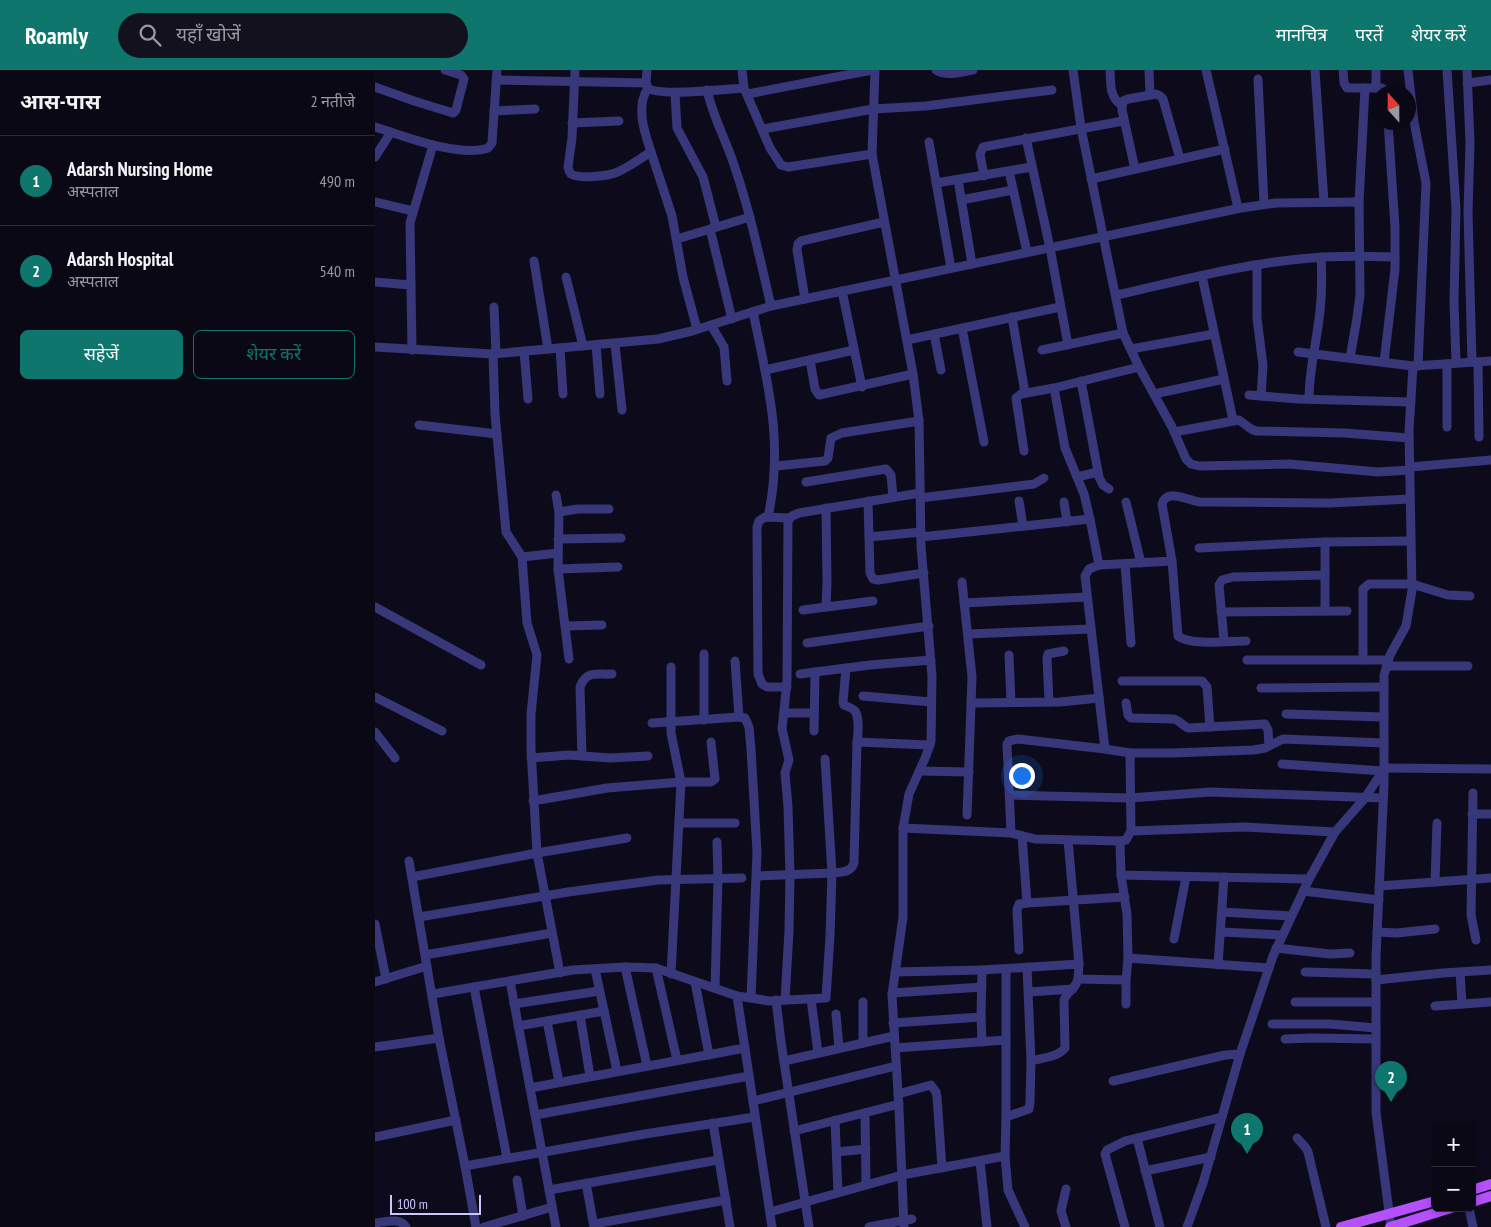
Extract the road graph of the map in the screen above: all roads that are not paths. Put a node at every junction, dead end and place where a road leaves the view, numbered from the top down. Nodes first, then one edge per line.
1 (445, 70) edge
2 (497, 70) edge
3 (575, 70) edge
4 (647, 70) edge
5 (742, 70) edge
6 (873, 70) edge
7 (937, 70) edge
8 (973, 70) edge
9 (1073, 70) edge
10 (1111, 70) edge
11 (1149, 70) edge
12 (1207, 70) edge
13 (1315, 70) edge
14 (1343, 70) edge
15 (1376, 70) edge
16 (1408, 70) edge
17 (1447, 70) edge
18 (1467, 70) edge
19 (1258, 79) dead end
20 (496, 80) junction
21 (1491, 80) edge
22 (574, 81) junction
23 (1467, 83) junction
24 (647, 85) junction
25 (1376, 85) edge
26 (375, 87) edge
27 (1365, 88) junction
28 (1371, 88) edge
29 (707, 90) junction
30 (1052, 90) dead end
31 (746, 91) junction
32 (675, 92) junction
33 (1150, 95) junction
34 (1121, 105) junction
35 (535, 109) dead end
36 (873, 109) junction
37 (494, 111) junction
38 (619, 121) dead end
39 (1123, 121) junction
40 (572, 122) junction
41 (375, 127) edge
42 (1081, 128) junction
43 (763, 129) junction
44 (1389, 130) edge
45 (391, 132) junction
46 (1026, 138) junction
47 (929, 142) dead end
48 (433, 145) junction
49 (1225, 149) junction
50 (651, 152) junction
51 (872, 154) junction
52 (375, 157) edge
53 (1181, 159) junction
54 (1032, 167) junction
55 (1135, 169) junction
56 (1009, 171) junction
57 (984, 176) junction
58 (1091, 178) junction
59 (958, 180) junction
60 (936, 183) junction
61 (1013, 190) junction
62 (961, 200) junction
63 (375, 202) edge
64 (1324, 202) junction
65 (1359, 202) junction
66 (1265, 204) junction
67 (1238, 208) junction
68 (413, 211) junction
69 (750, 217) junction
70 (885, 222) junction
71 (713, 228) junction
72 (1104, 236) junction
73 (677, 239) junction
74 (1050, 248) junction
75 (1027, 252) junction
76 (1360, 256) junction
77 (1321, 257) junction
78 (1395, 257) junction
79 (534, 261) dead end
80 (972, 264) junction
81 (1257, 265) junction
82 (951, 268) junction
83 (1202, 276) junction
84 (566, 277) dead end
85 (896, 280) junction
86 (375, 282) edge
87 (411, 285) junction
88 (842, 291) junction
89 (1116, 295) junction
90 (805, 299) junction
91 (771, 306) junction
92 (494, 307) dead end
93 (1060, 307) junction
94 (753, 312) junction
95 (1012, 318) junction
96 (732, 319) junction
97 (711, 325) junction
98 (962, 328) junction
99 (697, 329) junction
100 (1123, 333) junction
101 (934, 334) junction
102 (1214, 334) junction
103 (907, 340) junction
104 (615, 344) junction
105 (596, 345) junction
106 (1068, 345) junction
107 (583, 346) junction
108 (375, 348) edge
109 (560, 348) junction
110 (548, 349) junction
111 (1131, 349) junction
112 (412, 350) junction
113 (854, 350) junction
114 (1042, 350) dead end
115 (524, 351) junction
116 (1298, 352) dead end
117 (494, 354) junction
118 (1312, 354) junction
119 (1350, 358) junction
120 (810, 360) junction
121 (1491, 361) edge
122 (1384, 362) junction
123 (1475, 362) junction
124 (1451, 364) junction
125 (1416, 366) junction
126 (1139, 367) junction
127 (765, 370) junction
128 (941, 370) dead end
129 (913, 374) junction
130 (1224, 379) junction
131 (727, 381) dead end
132 (1081, 381) junction
133 (862, 386) junction
134 (1054, 388) junction
135 (1025, 393) junction
136 (563, 394) dead end
137 (600, 394) dead end
138 (1154, 394) junction
139 (1249, 395) dead end
140 (1261, 396) junction
141 (529, 399) dead end
142 (1309, 399) junction
143 (1411, 402) junction
144 (623, 410) dead end
145 (1233, 420) junction
146 (919, 421) junction
147 (419, 425) dead end
148 (1447, 427) dead end
149 (1174, 432) junction
150 (497, 434) junction
151 (1479, 437) dead end
152 (1409, 438) junction
153 (984, 442) dead end
154 (1024, 451) dead end
155 (1491, 460) edge
156 (775, 466) junction
157 (1409, 468) junction
158 (1098, 472) junction
159 (1077, 477) junction
160 (1044, 478) dead end
161 (806, 482) dead end
162 (1109, 488) dead end
163 (556, 495) dead end
164 (920, 495) junction
165 (893, 497) junction
166 (1410, 499) junction
167 (868, 501) junction
168 (1019, 501) dead end
169 (1064, 502) dead end
170 (1126, 502) dead end
171 (826, 508) junction
172 (609, 509) dead end
173 (559, 512) junction
174 (768, 517) junction
175 (789, 518) junction
176 (1090, 519) junction
177 (1067, 522) junction
178 (1023, 526) junction
179 (921, 535) junction
180 (869, 537) junction
181 (621, 538) dead end
182 (558, 539) junction
183 (1411, 541) junction
184 (1325, 542) junction
185 (1199, 548) dead end
186 (558, 553) junction
187 (521, 557) junction
188 (1172, 561) junction
189 (1141, 563) junction
190 (1125, 564) junction
191 (1099, 565) junction
192 (618, 567) dead end
193 (558, 570) junction
194 (924, 573) junction
195 (1325, 575) junction
196 (962, 582) dead end
197 (1412, 584) junction
198 (1470, 596) dead end
199 (1087, 597) junction
200 (873, 601) dead end
201 (964, 603) junction
202 (375, 607) edge
203 (825, 607) junction
204 (803, 610) dead end
205 (1325, 611) junction
206 (1347, 611) dead end
207 (1221, 612) junction
208 (602, 625) dead end
209 (565, 626) junction
210 (929, 626) junction
211 (1091, 629) junction
212 (968, 634) junction
213 (1224, 641) junction
214 (1246, 641) dead end
215 (807, 643) dead end
216 (1131, 643) dead end
217 (1064, 651) dead end
218 (704, 654) dead end
219 (1009, 655) dead end
220 (569, 658) dead end
221 (931, 660) junction
222 (1247, 660) dead end
223 (1363, 660) junction
224 (735, 661) dead end
225 (1387, 663) junction
226 (481, 665) dead end
227 (1468, 666) dead end
228 (671, 667) dead end
229 (846, 668) junction
230 (815, 672) junction
231 (612, 674) dead end
232 (800, 674) dead end
233 (1122, 681) dead end
234 (787, 687) junction
235 (1384, 687) junction
236 (1261, 688) dead end
237 (863, 696) dead end
238 (375, 697) edge
239 (1099, 698) junction
240 (931, 702) junction
241 (1011, 702) junction
242 (1049, 702) junction
243 (971, 703) junction
244 (1126, 704) dead end
245 (784, 713) junction
246 (814, 713) junction
247 (1286, 714) dead end
248 (739, 717) junction
249 (1384, 717) junction
250 (704, 720) junction
251 (671, 722) junction
252 (652, 723) dead end
253 (1210, 727) junction
254 (442, 731) dead end
255 (814, 731) dead end
256 (375, 732) edge
257 (711, 742) dead end
258 (857, 742) junction
259 (1384, 743) junction
260 (929, 745) junction
261 (1269, 746) junction
262 (1105, 749) junction
263 (1131, 753) junction
264 (582, 756) junction
265 (648, 756) dead end
266 (395, 758) dead end
267 (531, 758) junction
268 (825, 759) dead end
269 (1282, 764) dead end
270 (1384, 769) junction
271 (1491, 769) edge
272 (920, 771) junction
273 (969, 772) junction
274 (681, 782) junction
275 (1473, 793) dead end
276 (1010, 795) junction
277 (1130, 798) junction
278 (1365, 798) junction
279 (1383, 798) junction
280 (533, 800) junction
281 (1472, 814) junction
282 (1491, 814) edge
283 (967, 815) dead end
284 (679, 822) junction
285 (735, 823) dead end
286 (1437, 823) dead end
287 (903, 828) junction
288 (1131, 831) junction
289 (1335, 832) junction
290 (1011, 833) junction
291 (1022, 836) junction
292 (627, 838) dead end
293 (1067, 840) junction
294 (1120, 841) junction
295 (717, 842) dead end
296 (537, 853) junction
297 (409, 861) dead end
298 (831, 873) junction
299 (790, 875) junction
300 (1121, 875) junction
301 (757, 876) junction
302 (1186, 876) junction
303 (412, 877) junction
304 (1224, 877) junction
305 (676, 878) junction
306 (718, 878) junction
307 (742, 878) dead end
308 (1491, 878) edge
309 (1309, 879) junction
310 (1471, 880) junction
311 (1435, 882) junction
312 (1379, 886) junction
313 (1303, 891) junction
314 (545, 896) junction
315 (1125, 898) junction
316 (1073, 899) junction
317 (1379, 900) junction
318 (1027, 902) junction
319 (1222, 912) junction
320 (1291, 916) junction
321 (419, 917) junction
322 (375, 924) edge
323 (1435, 929) dead end
324 (1221, 932) junction
325 (1377, 932) junction
326 (552, 933) junction
327 (1282, 936) junction
328 (1174, 939) dead end
329 (1476, 940) dead end
330 (1276, 948) junction
331 (1019, 950) dead end
332 (1349, 954) dead end
333 (425, 955) junction
334 (1128, 958) junction
335 (1079, 964) junction
336 (1218, 965) junction
337 (427, 966) junction
338 (625, 967) junction
339 (1027, 967) junction
340 (656, 968) junction
341 (1269, 968) junction
342 (595, 969) junction
343 (1006, 969) junction
344 (982, 970) junction
345 (1491, 970) edge
346 (560, 972) junction
347 (895, 972) junction
348 (1305, 972) dead end
349 (1460, 972) junction
350 (671, 974) junction
351 (1376, 977) junction
352 (386, 979) junction
353 (1078, 979) junction
354 (1126, 980) junction
355 (510, 981) junction
356 (375, 982) edge
357 (695, 982) junction
358 (474, 987) junction
359 (982, 987) junction
360 (715, 988) junction
361 (1073, 989) junction
362 (599, 991) junction
363 (1029, 992) junction
364 (892, 993) junction
365 (433, 994) junction
366 (737, 996) junction
367 (751, 998) junction
368 (811, 999) junction
369 (781, 1000) junction
370 (863, 1002) dead end
371 (1295, 1002) dead end
372 (1376, 1002) junction
373 (1491, 1002) edge
374 (514, 1004) junction
375 (1126, 1004) dead end
376 (1462, 1004) junction
377 (1435, 1006) dead end
378 (604, 1011) junction
379 (836, 1014) dead end
380 (580, 1015) junction
381 (981, 1017) junction
382 (547, 1021) junction
383 (893, 1023) junction
384 (1272, 1024) dead end
385 (1330, 1024) junction
386 (518, 1026) junction
387 (1376, 1028) junction
388 (894, 1036) junction
389 (439, 1038) junction
390 (1329, 1038) junction
391 (1376, 1039) junction
392 (1006, 1040) junction
393 (1285, 1040) dead end
394 (982, 1042) junction
395 (863, 1043) junction
396 (375, 1047) edge
397 (745, 1048) junction
398 (839, 1048) junction
399 (895, 1048) junction
400 (818, 1053) junction
401 (1240, 1054) junction
402 (709, 1055) junction
403 (677, 1060) junction
404 (1031, 1060) junction
405 (783, 1061) junction
406 (647, 1066) junction
407 (895, 1066) junction
408 (617, 1071) junction
409 (590, 1076) junction
410 (749, 1076) junction
411 (1113, 1081) dead end
412 (559, 1082) junction
413 (530, 1088) junction
414 (788, 1092) junction
415 (898, 1094) junction
416 (753, 1101) junction
417 (899, 1104) junction
418 (865, 1113) junction
419 (535, 1115) junction
420 (1006, 1117) junction
421 (1222, 1117) junction
422 (755, 1118) junction
423 (456, 1120) junction
424 (835, 1120) junction
425 (713, 1124) junction
426 (794, 1131) junction
427 (375, 1137) edge
428 (1137, 1138) junction
429 (1297, 1138) dead end
430 (865, 1149) junction
431 (541, 1152) junction
432 (837, 1152) junction
433 (1005, 1156) junction
434 (1211, 1157) junction
435 (507, 1158) junction
436 (718, 1160) junction
437 (980, 1161) junction
438 (465, 1166) junction
439 (942, 1168) junction
440 (1145, 1171) junction
441 (902, 1175) junction
442 (517, 1180) dead end
443 (587, 1183) junction
444 (1491, 1184) edge
445 (867, 1185) junction
446 (1066, 1188) dead end
447 (1476, 1189) edge
448 (549, 1190) junction
449 (838, 1193) junction
450 (1491, 1196) edge
451 (726, 1200) junction
452 (1476, 1201) edge
453 (805, 1202) junction
454 (1431, 1202) edge
455 (552, 1207) junction
456 (770, 1212) junction
457 (1438, 1212) edge
458 (1470, 1212) edge
459 (1390, 1215) junction
460 (520, 1220) edge
461 (906, 1222) edge
462 (375, 1223) edge
463 (594, 1226) edge
464 (406, 1227) edge
465 (476, 1227) edge
466 (484, 1227) edge
467 (556, 1227) edge
468 (730, 1227) edge
469 (772, 1227) edge
470 (809, 1227) edge
471 (869, 1227) edge
472 (987, 1227) edge
473 (1025, 1227) edge
474 (1066, 1227) edge
475 (1125, 1227) edge
476 (1160, 1227) edge
477 (1187, 1227) edge
478 (1326, 1227) edge
479 (1341, 1227) edge
480 (1391, 1227) edge
481 (1473, 1227) edge

1 - 26 street
2 - 20 street
3 - 22 street
4 - 24 street
5 - 31 street
6 - 31 street
6 - 36 street
7 - 8 street
9 - 42 street
10 - 34 street
11 - 33 street
12 - 49 street
13 - 64 street
14 - 27 street
15 - 25 street
16 - 125 street
17 - 124 street
18 - 23 street
19 - 66 street
20 - 22 street
20 - 37 street
21 - 23 street
22 - 24 street
22 - 40 street
23 - 123 street
24 - 32 street
24 - 50 street
27 - 28 street
27 - 65 street
29 - 31 street
29 - 32 street
29 - 69 street
30 - 36 street
31 - 43 street
32 - 71 street
33 - 34 street
33 - 53 street
34 - 39 street
35 - 37 street
36 - 43 street
36 - 51 street
37 - 48 street
38 - 40 street
39 - 42 street
39 - 55 street
40 - 50 street
41 - 45 street
42 - 46 street
42 - 58 street
43 - 51 street
44 - 78 street
45 - 48 street
45 - 52 street
46 - 54 street
46 - 57 street
47 - 60 street
48 - 68 street
49 - 53 street
49 - 67 street
50 - 73 street
51 - 70 street
53 - 55 street
54 - 56 street
54 - 74 street
55 - 58 street
56 - 57 street
56 - 61 street
57 - 59 street
58 - 72 street
59 - 60 street
59 - 62 street
60 - 82 street
61 - 62 street
61 - 75 street
62 - 80 street
63 - 68 street
64 - 65 street
64 - 66 street
65 - 76 street
66 - 67 street
67 - 72 street
68 - 87 street
69 - 71 street
69 - 91 street
70 - 85 street
70 - 90 street
71 - 73 street
71 - 96 street
72 - 74 street
72 - 89 street
73 - 99 street
74 - 75 street
74 - 93 street
75 - 80 street
76 - 77 street
76 - 78 street
76 - 119 street
77 - 81 street
77 - 118 street
78 - 122 street
79 - 110 street
80 - 82 street
81 - 83 street
81 - 140 street
82 - 85 street
83 - 89 street
83 - 102 street
84 - 107 street
85 - 88 street
85 - 103 street
86 - 87 street
87 - 112 street
88 - 90 street
88 - 113 street
89 - 100 street
90 - 91 street
91 - 94 street
92 - 117 street
93 - 95 street
93 - 106 street
94 - 96 street
94 - 127 street
95 - 98 street
95 - 135 street
96 - 97 street
97 - 99 street
97 - 131 street
98 - 101 street
98 - 153 street
99 - 104 street
100 - 106 street
100 - 111 street
101 - 103 street
101 - 128 street
102 - 111 street
102 - 130 street
103 - 129 street
104 - 105 street
104 - 144 street
105 - 107 street
105 - 137 street
106 - 114 street
107 - 109 street
108 - 112 street
109 - 110 street
109 - 136 street
110 - 115 street
111 - 126 street
112 - 117 street
113 - 120 street
113 - 133 street
115 - 117 street
115 - 141 street
116 - 118 street
117 - 150 street
118 - 119 street
118 - 142 street
119 - 122 street
120 - 127 street
120 - 133 street
121 - 123 street
122 - 125 street
123 - 124 street
123 - 151 street
124 - 125 street
124 - 148 street
125 - 143 street
126 - 132 street
126 - 138 street
127 - 156 street
129 - 133 street
129 - 146 street
130 - 138 street
130 - 145 street
132 - 134 street
132 - 158 street
134 - 135 street
134 - 159 street
135 - 154 street
138 - 149 street
139 - 140 street
140 - 142 street
142 - 143 street
143 - 152 street
145 - 149 street
145 - 152 street
146 - 156 street
146 - 164 street
147 - 150 street
149 - 157 street
150 - 187 street
152 - 157 street
155 - 157 street
156 - 174 street
157 - 166 street
158 - 159 street
158 - 162 street
159 - 176 street
160 - 164 street
161 - 165 street
163 - 173 street
164 - 165 street
164 - 179 street
165 - 167 street
166 - 183 street
166 - 188 street
167 - 171 street
167 - 180 street
168 - 178 street
169 - 177 street
170 - 189 street
171 - 175 street
171 - 203 street
172 - 173 street
173 - 182 street
174 - 175 street
174 - 234 street
175 - 234 street
176 - 177 street
176 - 191 street
177 - 178 street
178 - 179 street
179 - 180 street
179 - 194 street
180 - 194 street
181 - 182 street
182 - 186 street
183 - 184 street
183 - 197 street
184 - 185 street
184 - 195 street
186 - 187 street
186 - 193 street
187 - 267 street
188 - 189 street
188 - 213 street
189 - 190 street
190 - 191 street
190 - 216 street
191 - 199 street
192 - 193 street
193 - 209 street
194 - 210 street
195 - 205 street
195 - 207 street
196 - 201 street
197 - 198 street
197 - 223 street
197 - 225 street
199 - 201 street
199 - 211 street
200 - 203 street
201 - 212 street
202 - 226 street
203 - 204 street
205 - 206 street
205 - 207 street
207 - 213 street
208 - 209 street
209 - 220 street
210 - 215 street
210 - 221 street
211 - 212 street
211 - 239 street
212 - 243 street
213 - 214 street
217 - 242 street
218 - 250 street
219 - 241 street
221 - 229 street
221 - 240 street
222 - 223 street
223 - 225 street
224 - 248 street
225 - 227 street
225 - 235 street
228 - 251 street
229 - 230 street
229 - 258 street
230 - 232 street
230 - 246 street
231 - 264 street
233 - 253 street
234 - 245 street
235 - 236 street
235 - 249 street
237 - 240 street
238 - 254 street
239 - 242 street
239 - 262 street
240 - 260 street
241 - 242 street
241 - 243 street
243 - 273 street
244 - 253 street
245 - 246 street
245 - 299 street
246 - 255 street
247 - 249 street
248 - 250 street
248 - 301 street
249 - 259 street
250 - 251 street
251 - 252 street
251 - 274 street
253 - 261 street
256 - 266 street
257 - 274 street
258 - 260 street
258 - 298 street
259 - 261 street
259 - 270 street
260 - 272 street
261 - 263 street
262 - 263 street
262 - 276 street
263 - 277 street
264 - 265 street
264 - 267 street
267 - 280 street
268 - 298 street
269 - 270 street
270 - 271 street
270 - 278 street
270 - 279 street
272 - 273 street
272 - 287 street
273 - 283 street
274 - 280 street
274 - 284 street
275 - 281 street
276 - 277 street
276 - 290 street
277 - 278 street
277 - 288 street
278 - 279 street
278 - 289 street
279 - 312 street
280 - 296 street
281 - 282 street
281 - 310 street
284 - 285 street
284 - 305 street
286 - 311 street
287 - 290 street
287 - 347 street
288 - 289 street
288 - 294 street
289 - 309 street
290 - 291 street
291 - 293 street
291 - 318 street
292 - 296 street
293 - 294 street
293 - 316 street
294 - 300 street
295 - 306 street
296 - 303 street
296 - 314 street
297 - 303 street
298 - 299 street
298 - 368 street
299 - 301 street
299 - 369 street
300 - 302 street
300 - 315 street
301 - 367 street
302 - 304 street
302 - 328 street
303 - 321 street
304 - 309 street
304 - 319 street
305 - 306 street
305 - 314 street
305 - 350 street
306 - 307 street
306 - 360 street
308 - 310 street
309 - 313 street
310 - 311 street
310 - 329 street
311 - 312 street
312 - 317 street
313 - 317 street
313 - 320 street
314 - 321 street
314 - 326 street
315 - 316 street
315 - 334 street
316 - 318 street
316 - 335 street
317 - 325 street
318 - 331 street
319 - 320 street
319 - 324 street
320 - 327 street
321 - 333 street
322 - 352 street
323 - 325 street
324 - 327 street
324 - 336 street
325 - 351 street
326 - 333 street
326 - 346 street
327 - 330 street
330 - 332 street
330 - 341 street
333 - 337 street
334 - 336 street
334 - 354 street
335 - 339 street
335 - 353 street
336 - 341 street
337 - 352 street
337 - 365 street
338 - 340 street
338 - 342 street
338 - 406 street
339 - 343 street
339 - 363 street
340 - 350 street
340 - 403 street
341 - 401 street
342 - 346 street
342 - 362 street
343 - 344 street
343 - 392 street
344 - 347 street
344 - 359 street
345 - 349 street
346 - 355 street
347 - 364 street
348 - 351 street
349 - 351 street
349 - 376 street
350 - 357 street
351 - 372 street
352 - 356 street
353 - 354 street
353 - 361 street
354 - 375 street
355 - 358 street
355 - 374 street
357 - 360 street
357 - 402 street
358 - 365 street
358 - 435 street
359 - 364 street
359 - 381 street
360 - 366 street
361 - 363 street
361 - 404 street
362 - 374 street
362 - 378 street
363 - 404 street
364 - 383 street
365 - 389 street
366 - 367 street
366 - 397 street
367 - 369 street
368 - 369 street
368 - 400 street
369 - 405 street
370 - 395 street
371 - 372 street
372 - 387 street
373 - 376 street
374 - 386 street
376 - 377 street
378 - 380 street
378 - 408 street
379 - 398 street
380 - 382 street
380 - 409 street
381 - 383 street
381 - 394 street
382 - 386 street
382 - 412 street
383 - 388 street
384 - 385 street
385 - 387 street
385 - 390 street
386 - 413 street
387 - 391 street
388 - 395 street
388 - 399 street
389 - 396 street
389 - 423 street
390 - 391 street
390 - 393 street
391 - 459 street
392 - 394 street
392 - 420 street
394 - 399 street
395 - 398 street
397 - 402 street
397 - 410 street
398 - 400 street
399 - 407 street
400 - 405 street
401 - 411 street
401 - 421 street
402 - 403 street
403 - 406 street
404 - 420 street
405 - 414 street
406 - 408 street
407 - 414 street
407 - 415 street
408 - 409 street
409 - 412 street
410 - 416 street
410 - 419 street
412 - 413 street
413 - 419 street
414 - 416 street
414 - 426 street
415 - 417 street
415 - 439 street
416 - 422 street
417 - 418 street
417 - 441 street
418 - 424 street
418 - 430 street
419 - 431 street
420 - 433 street
421 - 428 street
421 - 434 street
422 - 425 street
422 - 456 street
423 - 427 street
423 - 438 street
424 - 426 street
424 - 432 street
425 - 431 street
425 - 436 street
426 - 453 street
428 - 440 street
428 - 475 street
429 - 478 street
430 - 432 street
430 - 445 street
431 - 435 street
431 - 448 street
432 - 449 street
433 - 437 street
433 - 473 street
434 - 440 street
434 - 477 street
435 - 438 street
436 - 443 street
436 - 451 street
437 - 439 street
437 - 472 street
438 - 465 street
439 - 441 street
440 - 476 street
441 - 445 street
441 - 461 street
442 - 460 street
443 - 448 street
443 - 463 street
444 - 447 main road
445 - 449 street
446 - 474 street
448 - 455 street
449 - 453 street
450 - 452 main road
451 - 463 street
451 - 468 street
453 - 456 street
453 - 470 street
454 - 459 main road
455 - 460 street
455 - 467 street
456 - 469 street
457 - 480 main road
458 - 481 street
459 - 479 main road
459 - 480 street
460 - 466 street
461 - 471 street
462 - 464 street

